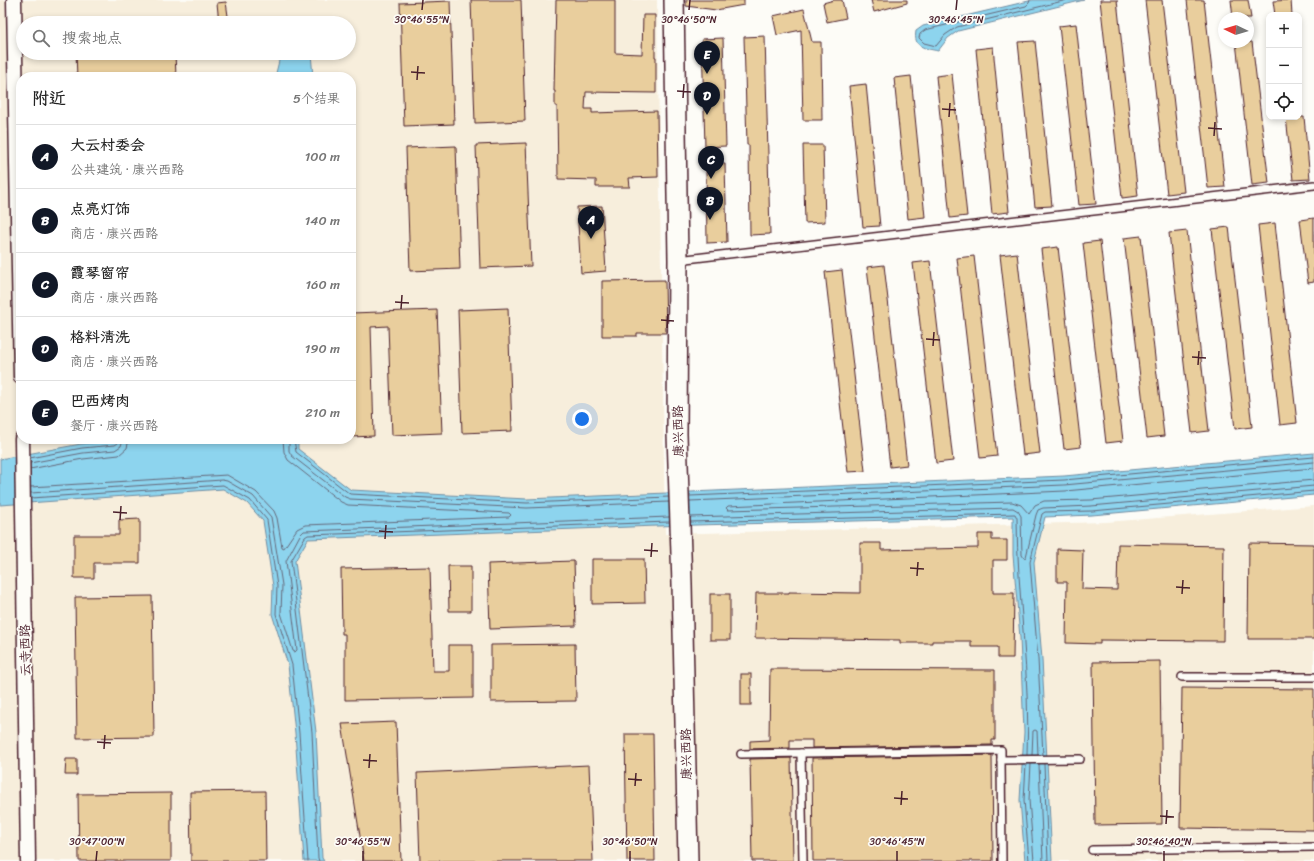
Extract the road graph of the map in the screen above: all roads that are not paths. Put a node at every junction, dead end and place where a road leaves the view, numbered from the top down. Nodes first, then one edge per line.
1 (14, 0) edge
2 (674, 0) edge
3 (16, 108) edge
4 (1314, 185) edge
5 (678, 260) junction
6 (22, 444) edge
7 (1182, 677) dead end
8 (1314, 677) edge
9 (801, 753) junction
10 (741, 754) dead end
11 (1080, 759) dead end
12 (1001, 760) junction
13 (1314, 847) edge
14 (1092, 850) dead end
15 (28, 861) edge
16 (688, 861) edge
17 (803, 861) edge
18 (1002, 861) edge

1 - 3 street
2 - 5 street, 康兴西路
4 - 5 lane
5 - 16 street, 康兴西路
6 - 15 street, 云寺西路
7 - 8 lane
9 - 10 lane
9 - 12 lane
9 - 17 lane
11 - 12 lane
12 - 18 lane
13 - 14 lane

